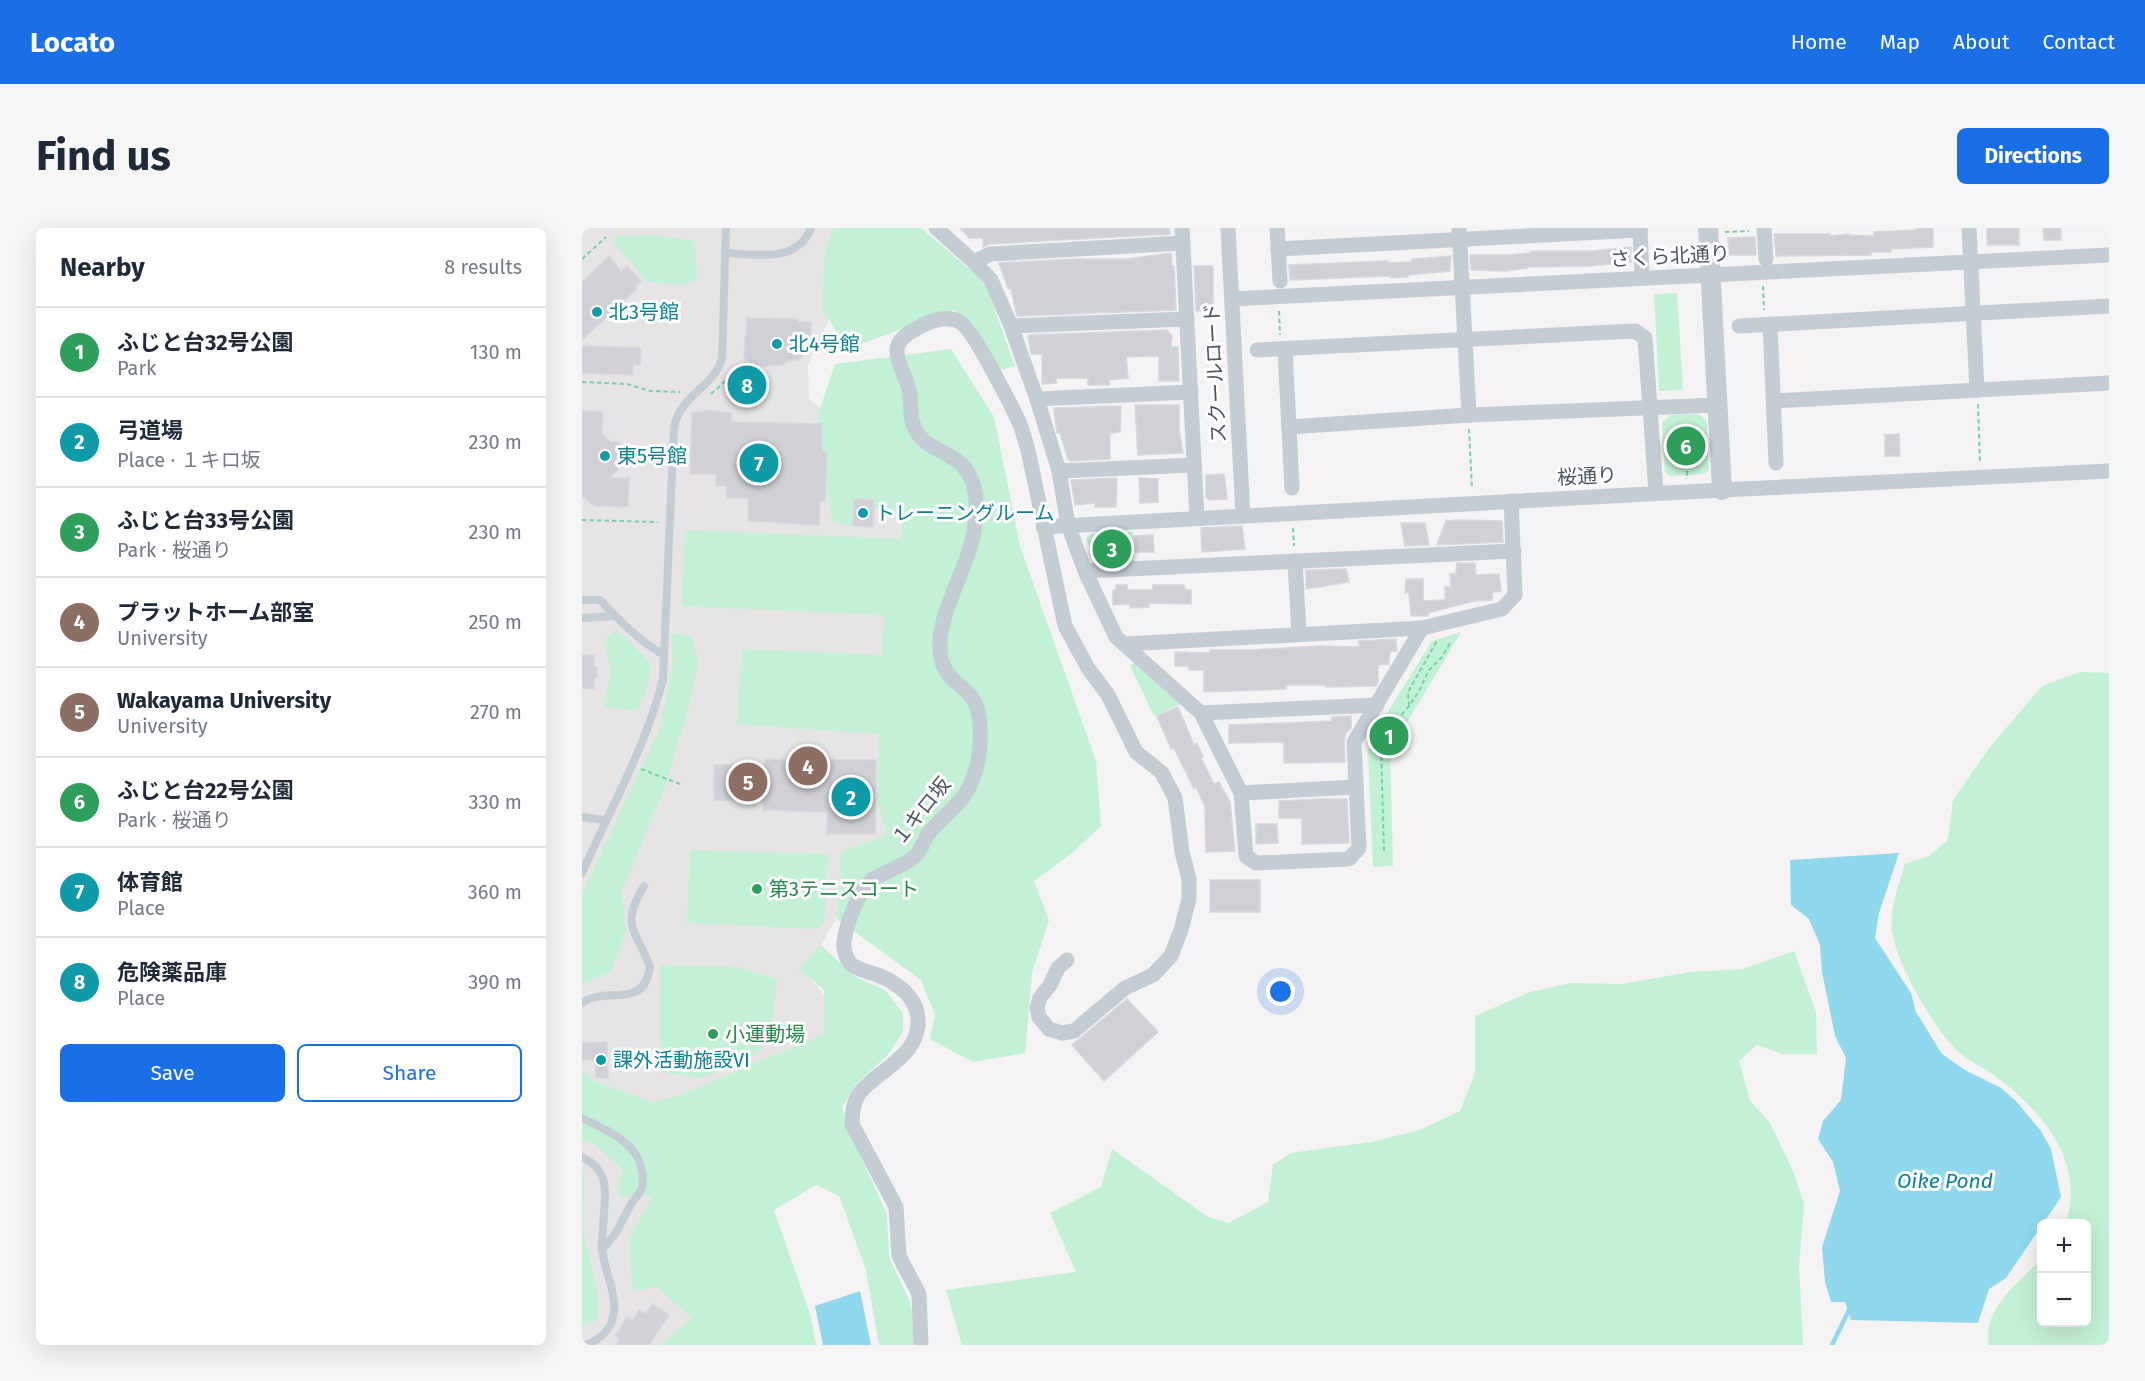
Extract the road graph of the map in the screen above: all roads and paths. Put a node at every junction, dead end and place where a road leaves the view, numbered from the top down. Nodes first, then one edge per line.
1 (726, 228) edge
2 (810, 228) edge
3 (936, 228) edge
4 (1228, 228) edge
5 (1277, 228) edge
6 (1969, 228) edge
7 (1640, 229) edge
8 (1764, 229) edge
9 (1716, 230) edge
10 (1460, 234) edge
11 (1183, 236) edge
12 (606, 237) dead end
13 (1278, 249) junction
14 (725, 253) junction
15 (2109, 255) edge
16 (582, 259) edge
17 (1766, 259) dead end
18 (974, 262) junction
19 (1971, 262) junction
20 (1711, 275) junction
21 (1642, 278) junction
22 (1280, 281) dead end
23 (1763, 283) dead end
24 (1462, 287) junction
25 (1232, 299) junction
26 (2109, 306) edge
27 (1278, 308) dead end
28 (1974, 313) junction
29 (1187, 319) junction
30 (1767, 324) junction
31 (1011, 326) junction
32 (1739, 326) dead end
33 (1465, 340) junction
34 (1282, 344) junction
35 (1257, 350) dead end
36 (746, 362) dead end
37 (582, 382) edge
38 (2109, 383) edge
39 (1977, 390) junction
40 (681, 392) junction
41 (686, 392) dead end
42 (1191, 392) junction
43 (713, 395) dead end
44 (677, 399) dead end
45 (1037, 399) junction
46 (1774, 401) junction
47 (1717, 405) junction
48 (1650, 408) junction
49 (1469, 415) junction
50 (1978, 416) dead end
51 (1289, 426) junction
52 (1470, 441) dead end
53 (1776, 463) dead end
54 (1980, 464) dead end
55 (1194, 465) junction
56 (1059, 471) junction
57 (1687, 471) dead end
58 (2109, 471) edge
59 (1688, 479) dead end
60 (1292, 488) dead end
61 (1472, 489) dead end
62 (1722, 490) junction
63 (1656, 493) junction
64 (1511, 501) junction
65 (1292, 514) junction
66 (1243, 516) junction
67 (1197, 518) junction
68 (582, 520) edge
69 (661, 522) dead end
70 (1068, 525) junction
71 (1043, 527) junction
72 (1514, 551) junction
73 (1295, 561) junction
74 (1085, 571) junction
75 (582, 600) edge
76 (615, 616) junction
77 (582, 618) edge
78 (1422, 628) junction
79 (1441, 633) dead end
80 (1299, 634) junction
81 (1450, 642) dead end
82 (1124, 644) junction
83 (664, 655) junction
84 (1408, 706) junction
85 (1381, 709) junction
86 (1201, 713) junction
87 (1398, 720) junction
88 (639, 768) dead end
89 (680, 784) dead end
90 (1356, 787) junction
91 (1241, 793) junction
92 (1374, 812) dead end
93 (1382, 812) junction
94 (582, 818) edge
95 (605, 820) junction
96 (1384, 851) dead end
97 (582, 873) edge
98 (644, 886) dead end
99 (1067, 960) dead end
100 (582, 1003) edge
101 (582, 1118) edge
102 (582, 1157) edge
103 (602, 1249) junction
104 (586, 1345) edge
105 (921, 1345) edge

1 - 14 lane
2 - 14 lane
3 - 18 street
4 - 25 street, スクールロード
5 - 13 street
6 - 19 street
7 - 10 street
7 - 21 street
8 - 9 path
8 - 17 street
9 - 20 street
10 - 13 street
10 - 24 street
11 - 18 street
11 - 29 street
12 - 16 path
13 - 22 street
14 - 83 lane
15 - 19 street, さくら北通り
18 - 31 street
19 - 20 street, さくら北通り
19 - 28 street
20 - 21 street, さくら北通り
20 - 47 street
21 - 24 street, さくら北通り
23 - 30 path
24 - 25 street, さくら北通り
24 - 33 street
25 - 66 street, スクールロード
26 - 28 street
27 - 34 path
28 - 30 street
28 - 39 street
29 - 31 street
29 - 42 street
30 - 32 street
30 - 46 street
31 - 45 street
33 - 34 street
33 - 48 street
33 - 49 street
34 - 35 street
34 - 51 street
36 - 43 path
37 - 40 path
38 - 39 street
39 - 46 street
40 - 41 path
40 - 44 path
42 - 45 street
42 - 55 street
45 - 56 street
46 - 53 street
47 - 48 street
47 - 62 street
48 - 49 street
48 - 63 street
49 - 51 street
50 - 54 path
51 - 60 street
52 - 61 path
55 - 56 street
55 - 67 street
56 - 70 street
57 - 59 path
58 - 62 street, 桜通り
62 - 63 street, 桜通り
63 - 64 street, 桜通り
64 - 65 street, 桜通り
64 - 72 street
65 - 66 street, 桜通り
65 - 73 path
66 - 67 street, 桜通り
67 - 70 street, 桜通り
68 - 69 path
70 - 71 street, 桜通り
70 - 74 street
71 - 99 street
71 - 105 street, １キロ坂
72 - 73 street
72 - 78 street
73 - 74 street
73 - 80 street
74 - 82 street
75 - 76 lane
76 - 77 lane
76 - 83 lane
78 - 80 street
78 - 85 street
79 - 84 path
80 - 82 street
81 - 84 path
82 - 86 street
83 - 95 lane
84 - 87 path
85 - 86 street
85 - 87 path
85 - 90 street
86 - 91 street
87 - 93 path
88 - 89 path
90 - 91 street
90 - 91 street
92 - 93 path
93 - 96 path
94 - 95 lane
95 - 97 lane
98 - 100 lane
101 - 103 lane
102 - 103 lane
103 - 104 lane

